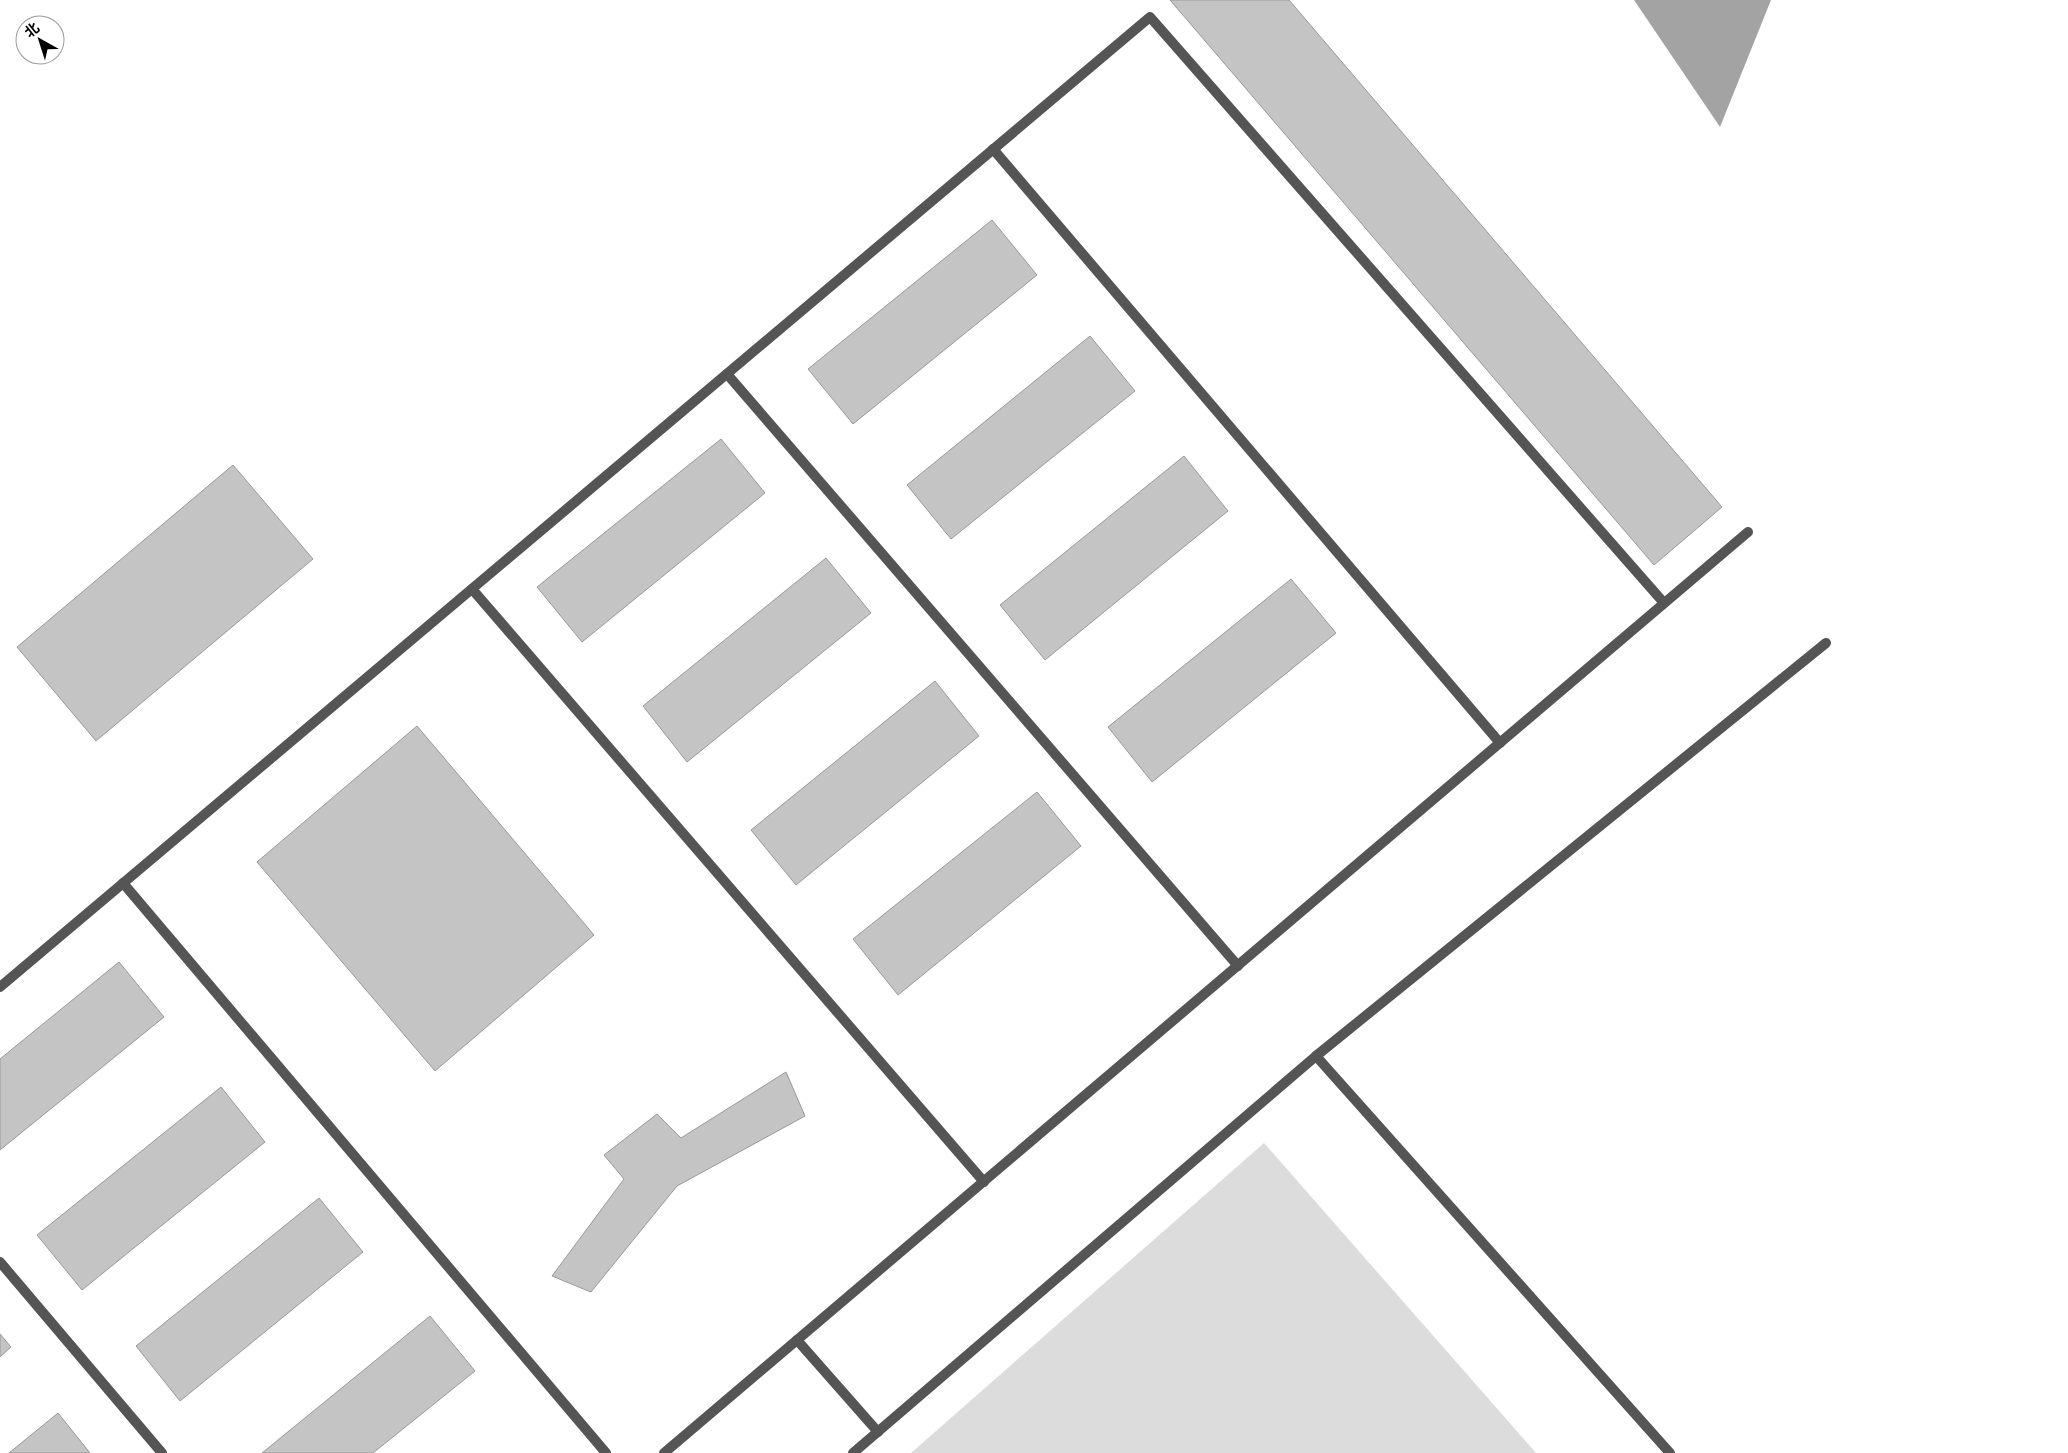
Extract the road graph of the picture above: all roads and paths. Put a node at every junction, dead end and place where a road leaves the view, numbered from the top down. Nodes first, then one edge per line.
1 (993, 149) junction
2 (727, 374) junction
3 (1748, 532) dead end
4 (472, 589) junction
5 (1664, 603) junction
6 (1826, 643) dead end
7 (1500, 742) junction
8 (123, 883) junction
9 (1238, 966) junction
10 (0, 987) edge
11 (1316, 1056) junction
12 (984, 1182) junction
13 (0, 1262) edge
14 (797, 1340) junction
15 (878, 1432) junction
16 (162, 1453) edge
17 (606, 1453) edge
18 (664, 1453) edge
19 (853, 1453) edge
20 (1670, 1453) edge

1 - 2 street
1 - 5 street
1 - 7 street
2 - 4 street
2 - 9 street
3 - 5 street
4 - 8 street
4 - 12 street
5 - 7 street
6 - 11 street
7 - 9 street
8 - 10 street
8 - 17 street
9 - 12 street
11 - 15 street
11 - 20 street
12 - 14 street
13 - 16 street
14 - 15 street
14 - 18 street
15 - 19 street

